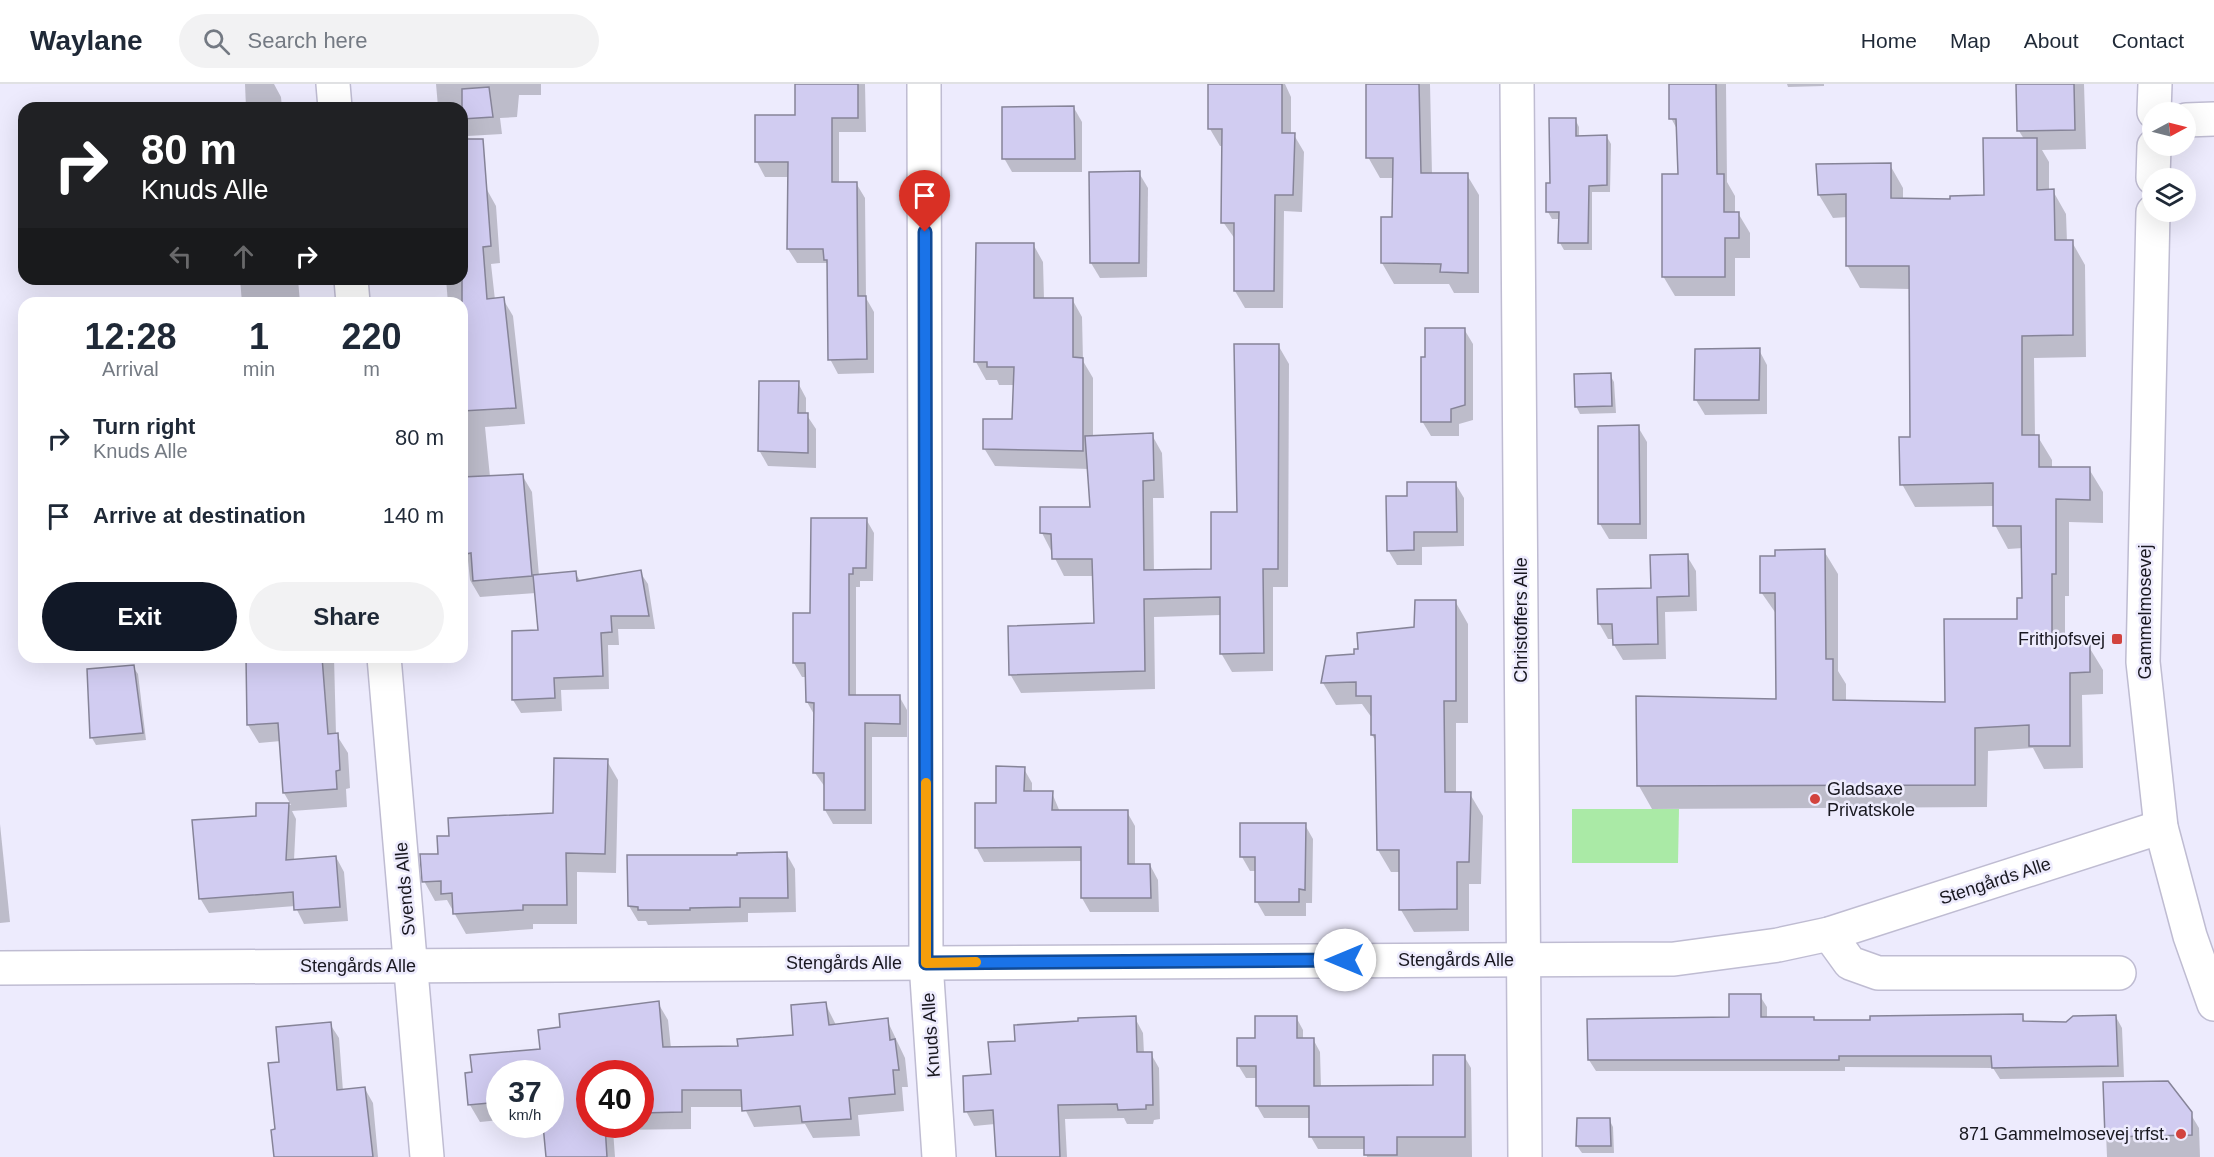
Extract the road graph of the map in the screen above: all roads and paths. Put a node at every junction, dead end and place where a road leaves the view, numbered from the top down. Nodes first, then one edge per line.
1 (333, 84) edge
2 (924, 84) edge
3 (1517, 84) edge
4 (2155, 84) edge
5 (334, 102) edge
6 (2154, 102) edge
7 (2214, 119) edge
8 (2196, 120) edge
9 (2153, 222) edge
10 (385, 663) edge
11 (2161, 827) junction
12 (1829, 934) junction
13 (1524, 960) junction
14 (926, 963) junction
15 (411, 965) junction
16 (0, 968) edge
17 (2119, 973) dead end
18 (2214, 1004) edge
19 (427, 1157) edge
20 (939, 1157) edge
21 (1525, 1157) edge

1 - 5 street
2 - 14 street, Knuds Alle
3 - 13 street, Christoffers Alle
4 - 6 street
7 - 8 street
9 - 11 street, Gammelmosevej
10 - 15 street, Svends Alle
11 - 12 street, Stengårds Alle
11 - 18 street, Gammelmosevej
12 - 13 street, Stengårds Alle
12 - 17 street
13 - 14 street, Stengårds Alle
13 - 21 street, Christoffers Alle
14 - 15 street, Stengårds Alle
14 - 20 street, Knuds Alle
15 - 16 street, Stengårds Alle
15 - 19 street, Svends Alle

